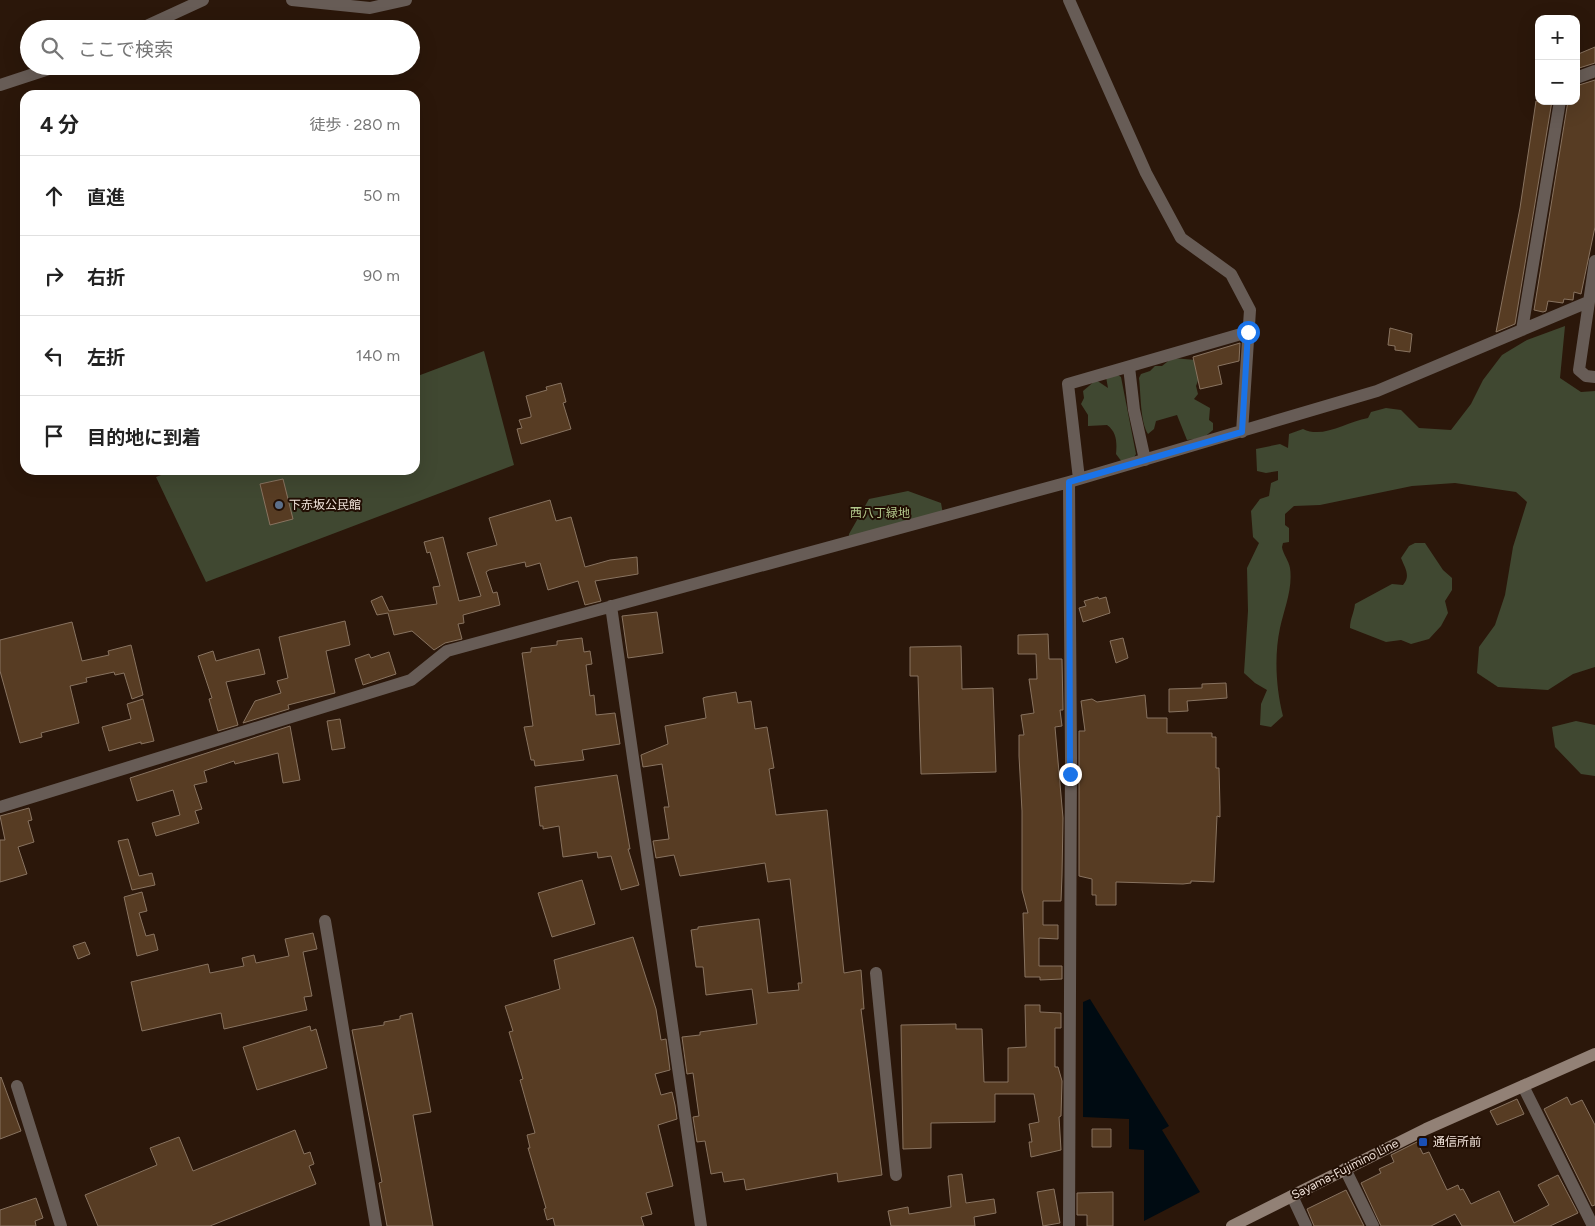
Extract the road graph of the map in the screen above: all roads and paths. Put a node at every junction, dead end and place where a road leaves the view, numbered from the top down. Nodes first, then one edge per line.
1 (203, 0) edge
2 (292, 0) edge
3 (406, 0) edge
4 (1069, 0) edge
5 (160, 20) edge
6 (1595, 71) edge
7 (31, 75) edge
8 (1580, 77) edge
9 (0, 85) edge
10 (1559, 105) edge
11 (1595, 261) edge
12 (1595, 290) edge
13 (1588, 302) junction
14 (1522, 330) junction
15 (1248, 332) junction
16 (1128, 367) junction
17 (1595, 377) edge
18 (1242, 432) junction
19 (1144, 460) junction
20 (1074, 481) junction
21 (611, 606) junction
22 (0, 807) edge
23 (325, 921) dead end
24 (876, 973) dead end
25 (1595, 1054) edge
26 (17, 1086) dead end
27 (1522, 1086) junction
28 (1345, 1169) junction
29 (896, 1175) dead end
30 (1292, 1196) junction
31 (1592, 1224) edge
32 (62, 1226) edge
33 (376, 1226) edge
34 (700, 1226) edge
35 (1069, 1226) edge
36 (1232, 1226) edge
37 (1306, 1226) edge
38 (1373, 1226) edge

1 - 5 street
2 - 3 street
4 - 15 street
6 - 8 street
7 - 9 street
10 - 14 street
11 - 13 street
12 - 13 street
13 - 14 street
13 - 17 street
14 - 18 street
15 - 16 street
15 - 18 street
16 - 19 street
16 - 20 street
18 - 19 street
19 - 20 street
20 - 21 street
20 - 35 street
21 - 22 street
21 - 34 street
23 - 33 street
24 - 29 street
25 - 27 main road, Sayama-Fujimino Line
26 - 32 street
27 - 28 main road, Sayama-Fujimino Line
27 - 31 street
28 - 30 main road, Sayama-Fujimino Line
28 - 38 street
30 - 36 main road, Sayama-Fujimino Line
30 - 37 street

